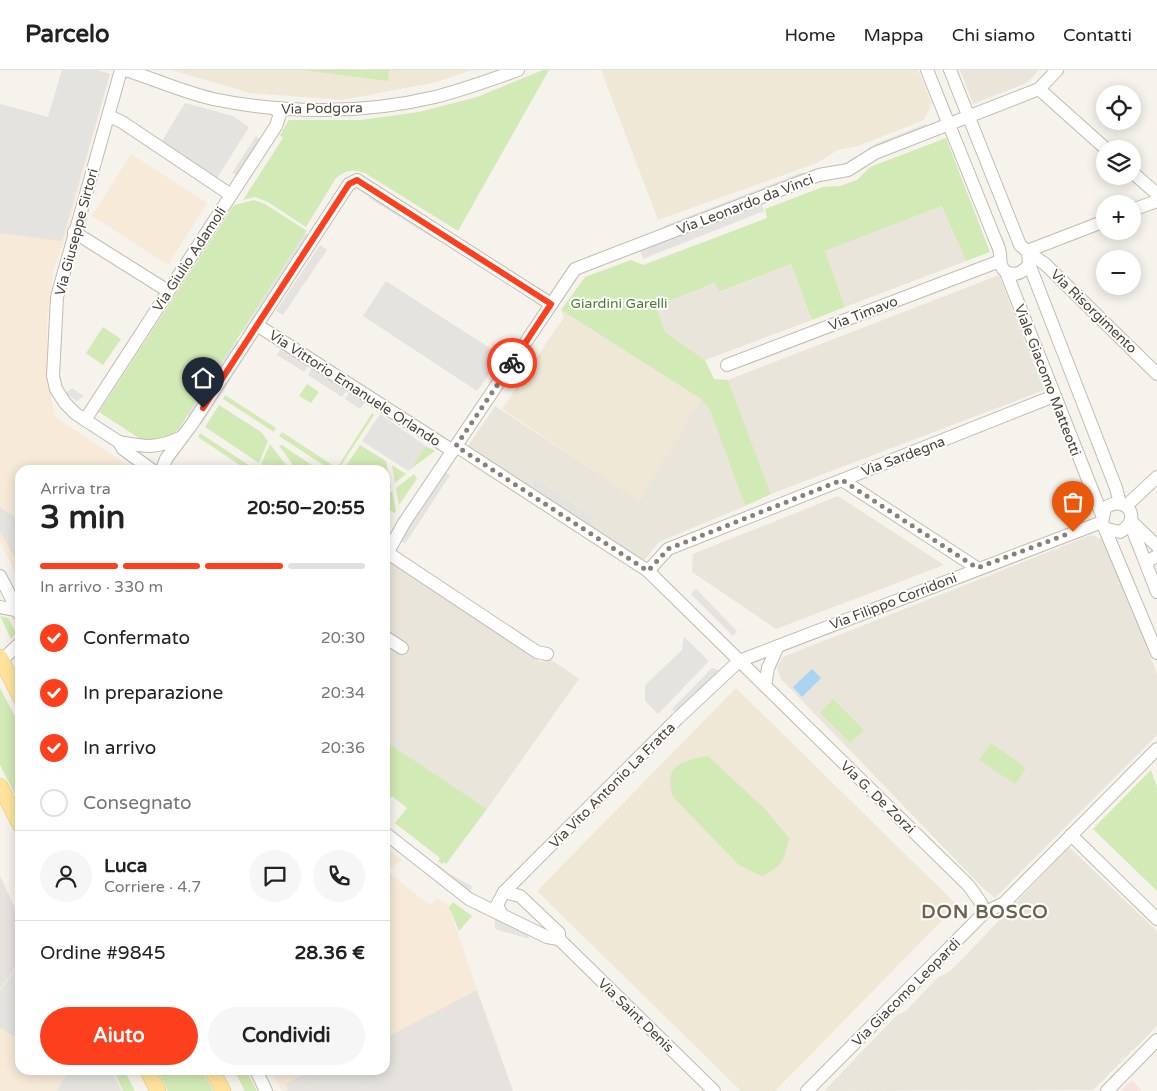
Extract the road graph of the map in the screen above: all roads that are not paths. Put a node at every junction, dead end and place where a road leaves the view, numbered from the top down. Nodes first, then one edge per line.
1 (121, 70) edge
2 (126, 70) edge
3 (518, 70) edge
4 (927, 70) edge
5 (950, 70) edge
6 (1057, 70) edge
7 (158, 75) edge
8 (1039, 89) junction
9 (275, 109) junction
10 (109, 116) junction
11 (970, 117) junction
12 (949, 125) junction
13 (1096, 140) edge
14 (1141, 180) edge
15 (231, 194) junction
16 (1157, 194) edge
17 (1157, 201) edge
18 (1141, 207) edge
19 (1096, 225) edge
20 (74, 232) junction
21 (1026, 253) junction
22 (1002, 262) junction
23 (168, 291) junction
24 (551, 304) junction
25 (257, 325) junction
26 (727, 365) dead end
27 (1157, 374) edge
28 (1054, 396) junction
29 (85, 420) junction
30 (184, 436) junction
31 (119, 442) junction
32 (142, 446) junction
33 (455, 449) junction
34 (145, 465) edge
35 (164, 465) edge
36 (1157, 477) edge
37 (842, 480) junction
38 (1123, 505) junction
39 (1104, 522) junction
40 (1131, 522) junction
41 (1157, 546) edge
42 (390, 548) edge
43 (1157, 556) edge
44 (390, 558) edge
45 (1146, 562) junction
46 (977, 568) junction
47 (648, 571) junction
48 (0, 576) edge
49 (1157, 592) edge
50 (15, 604) edge
51 (0, 607) edge
52 (15, 611) edge
53 (390, 640) edge
54 (778, 646) junction
55 (15, 647) edge
56 (402, 648) dead end
57 (1157, 653) edge
58 (546, 654) dead end
59 (0, 660) edge
60 (740, 661) junction
61 (765, 686) junction
62 (15, 688) edge
63 (1157, 749) edge
64 (0, 786) edge
65 (15, 814) edge
66 (1071, 835) junction
67 (390, 837) edge
68 (504, 892) junction
69 (984, 913) junction
70 (502, 915) junction
71 (1157, 919) edge
72 (559, 938) junction
73 (1157, 1040) edge
74 (150, 1075) edge
75 (215, 1075) edge
76 (258, 1075) edge
77 (158, 1091) edge
78 (223, 1091) edge
79 (266, 1091) edge
80 (714, 1091) edge
81 (807, 1091) edge
82 (1107, 1091) edge

1 - 10 street, Via Giuseppe Sirtori
2 - 7 street, Via Podgora
3 - 9 street, Via Podgora
4 - 12 street, Viale Giacomo Matteotti
5 - 11 street, Viale Giacomo Matteotti
6 - 8 street, Via Leonardo da Vinci
7 - 9 street, Via Podgora
8 - 11 street, Via Leonardo da Vinci
8 - 13 street
9 - 15 street
10 - 15 street, Via Giulio Adamoli
10 - 20 street, Via Giuseppe Sirtori
11 - 12 street, Via Leonardo da Vinci
11 - 21 street, Viale Giacomo Matteotti
12 - 22 street, Viale Giacomo Matteotti
12 - 24 street, Via Leonardo da Vinci
14 - 16 street
15 - 23 street, Via Giulio Adamoli
17 - 18 street
19 - 21 street
20 - 23 street
20 - 29 street, Via Giuseppe Sirtori
21 - 22 street
21 - 22 street
21 - 27 street, Via Risorgimento
21 - 38 street, Viale Giacomo Matteotti
22 - 26 street, Via Timavo
22 - 28 street, Viale Giacomo Matteotti
23 - 29 street, Via Giulio Adamoli
24 - 25 street
24 - 33 street, Via Leonardo da Vinci
25 - 30 street
25 - 33 street, Via Vittorio Emanuele Orlando
28 - 37 street, Via Sardegna
28 - 39 street, Viale Giacomo Matteotti
29 - 31 street, Via Giuseppe Sirtori
30 - 32 street
30 - 35 street
31 - 32 street
31 - 34 street, Via Giuseppe Sirtori
32 - 35 street
33 - 42 street, Via Leonardo da Vinci
33 - 47 street, Via Vittorio Emanuele Orlando
36 - 38 street
37 - 46 street
37 - 47 street, Via Sardegna
38 - 39 street
38 - 40 street
39 - 40 street
39 - 46 street, Via Filippo Corridoni
39 - 57 street, Viale Giacomo Matteotti
40 - 41 street
40 - 45 street
43 - 45 street
44 - 58 street
45 - 49 street
46 - 54 street, Via Filippo Corridoni
47 - 60 street, Via G. De Zorzi
48 - 50 street
51 - 52 street
53 - 56 street
54 - 60 street, Via Filippo Corridoni
54 - 61 street
55 - 59 street
59 - 62 main road
60 - 61 street, Via G. De Zorzi
60 - 68 street, Via Vito Antonio La Fratta
61 - 69 street, Via G. De Zorzi
63 - 66 street, Via Giacomo Leopardi
64 - 65 main road
66 - 69 street, Via Giacomo Leopardi
66 - 71 street
67 - 70 street
68 - 70 street
68 - 72 street, Via Saint Denis
69 - 81 street, Via Giacomo Leopardi
70 - 72 street
72 - 80 street, Via Saint Denis
73 - 82 street
74 - 77 main road
75 - 78 main road
76 - 79 street

